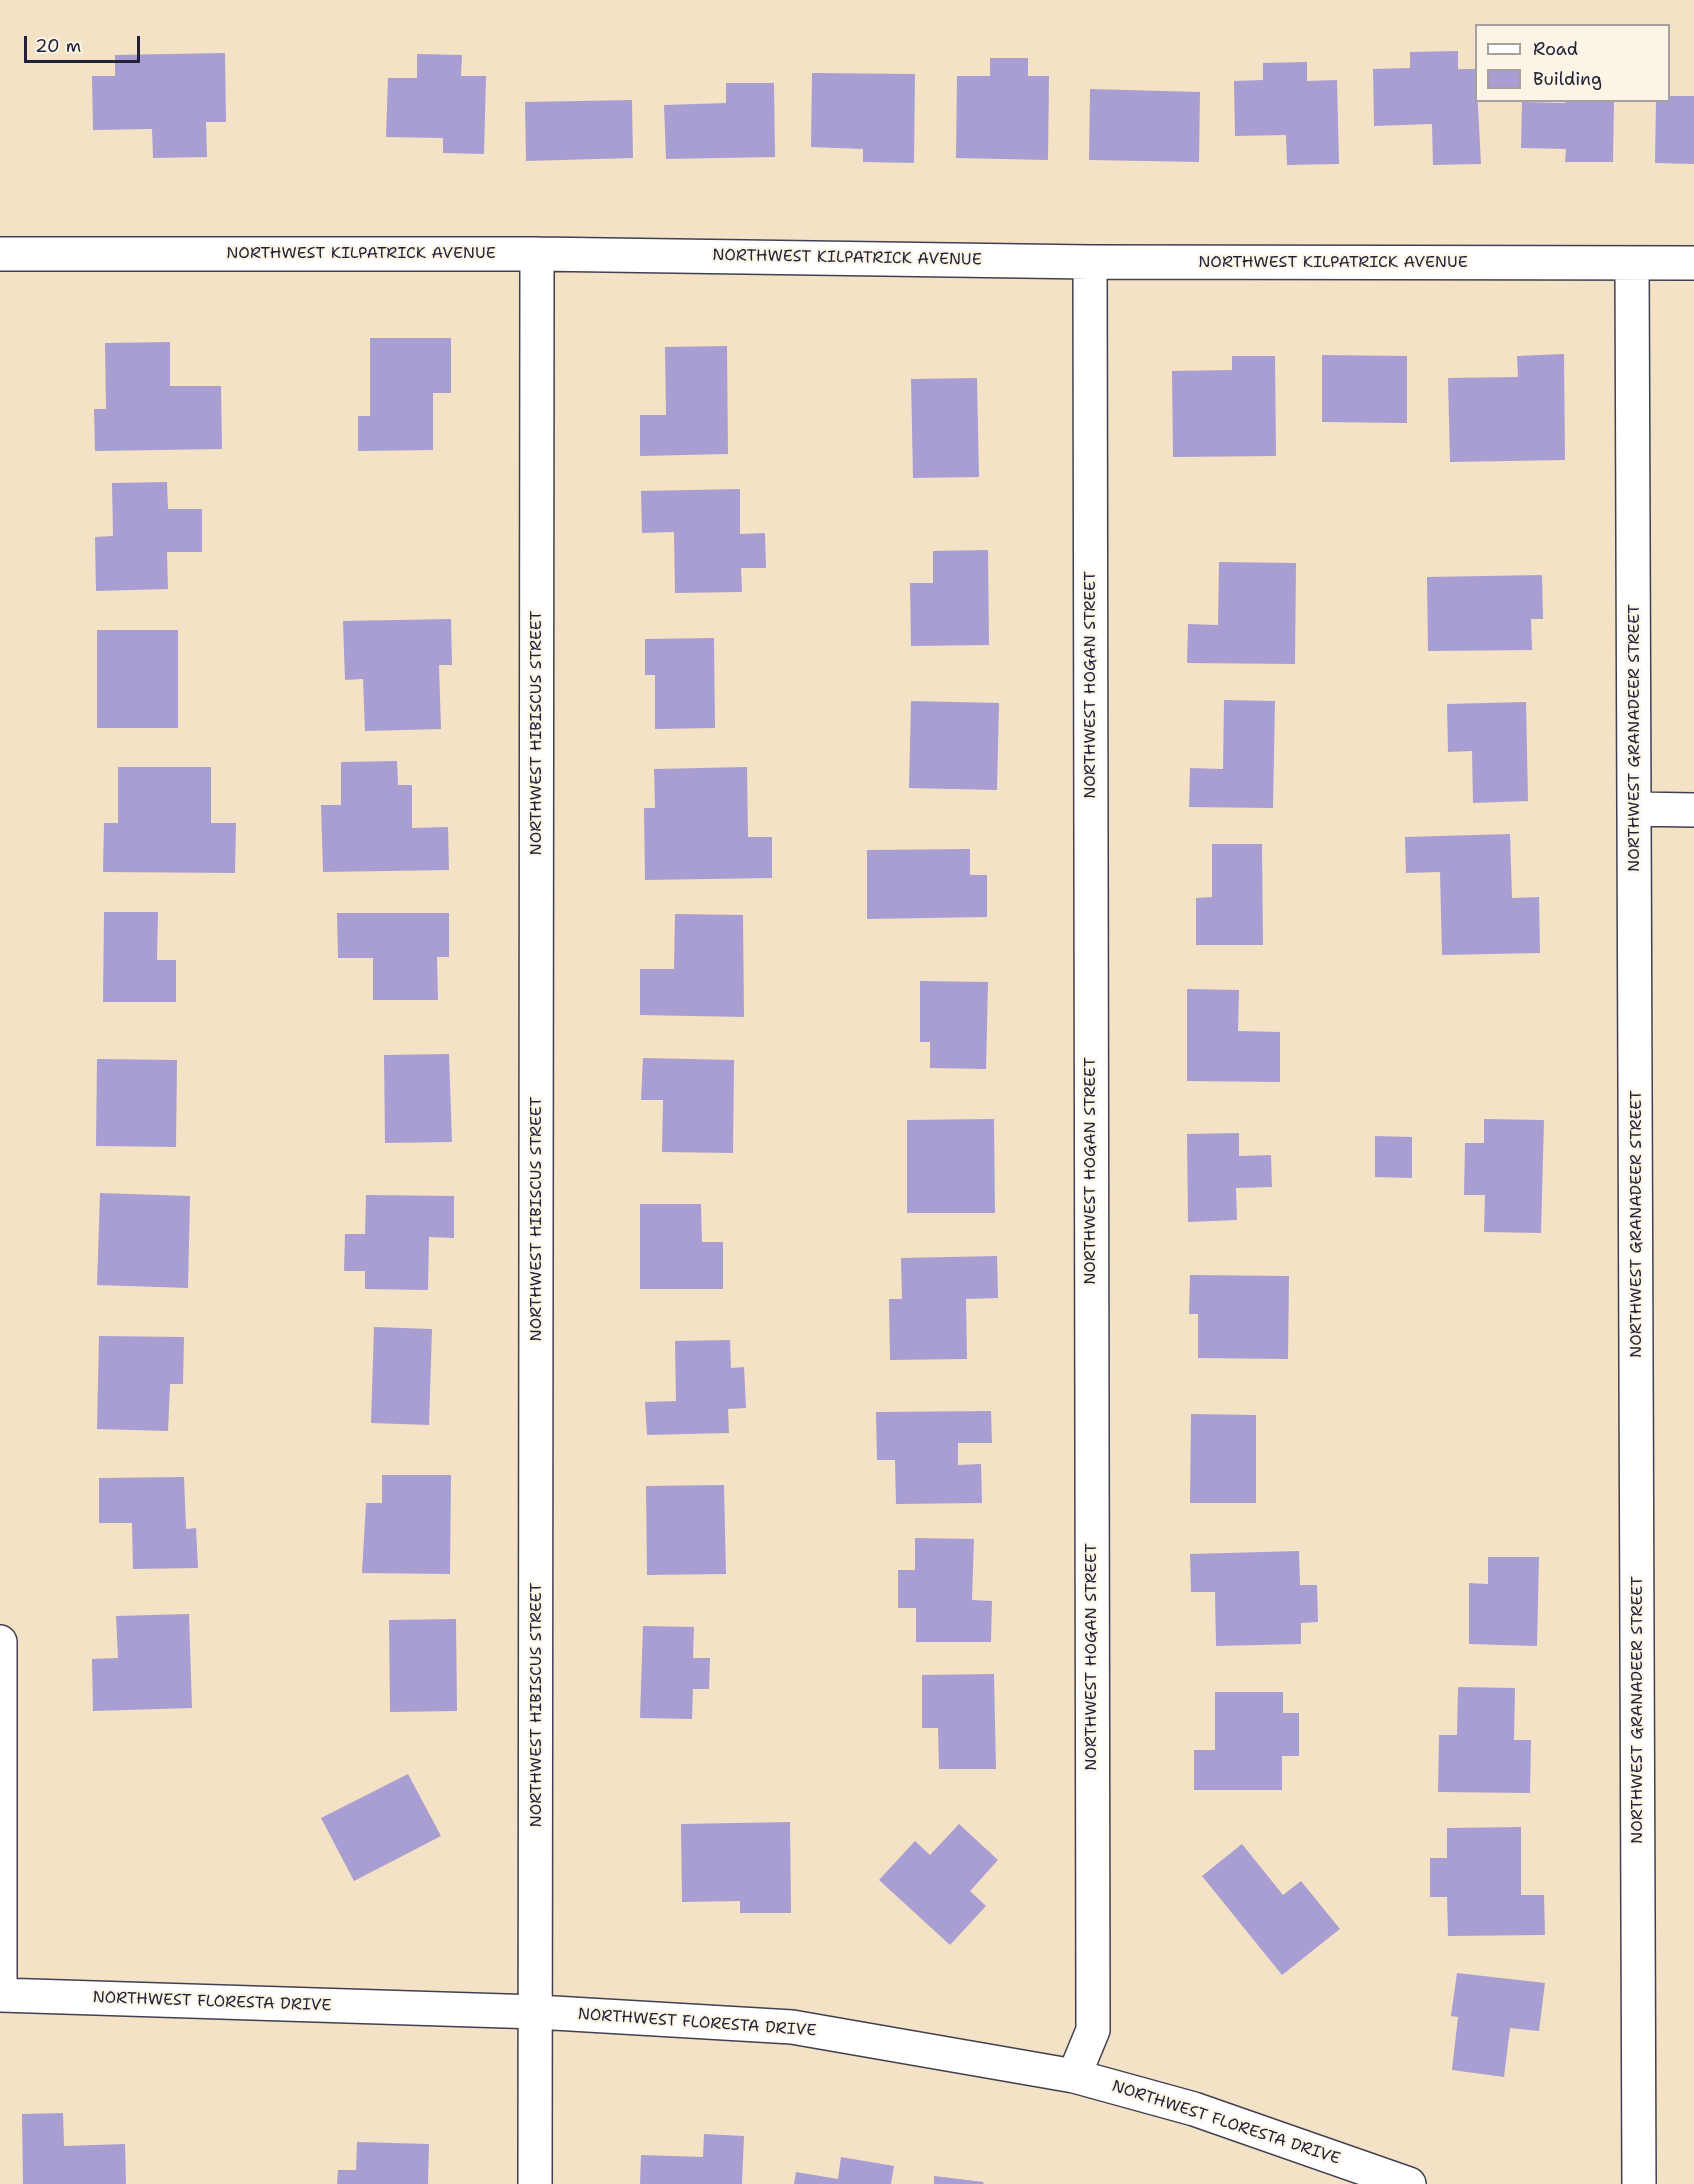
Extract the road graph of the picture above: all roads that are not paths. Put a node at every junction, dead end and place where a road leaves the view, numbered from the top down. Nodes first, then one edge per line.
1 (0, 254) edge
2 (537, 254) junction
3 (1090, 262) junction
4 (1632, 263) junction
5 (1694, 263) edge
6 (1636, 809) junction
7 (1694, 810) edge
8 (0, 1642) edge
9 (0, 1995) edge
10 (537, 2012) junction
11 (1074, 2076) junction
12 (535, 2184) edge
13 (1409, 2184) edge
14 (1638, 2184) edge

1 - 2 street, NORTHWEST KILPATRICK AVENUE
2 - 3 street, NORTHWEST KILPATRICK AVENUE
2 - 10 street, NORTHWEST HIBISCUS STREET
3 - 4 street, NORTHWEST KILPATRICK AVENUE
3 - 11 street, NORTHWEST HOGAN STREET
4 - 5 street, NORTHWEST KILPATRICK AVENUE
4 - 6 street, NORTHWEST GRANADEER STREET
6 - 7 street
6 - 14 street, NORTHWEST GRANADEER STREET
8 - 9 street
9 - 10 street, NORTHWEST FLORESTA DRIVE
10 - 11 street, NORTHWEST FLORESTA DRIVE
10 - 12 street, NORTHWEST HIBISCUS STREET
11 - 13 street, NORTHWEST FLORESTA DRIVE

